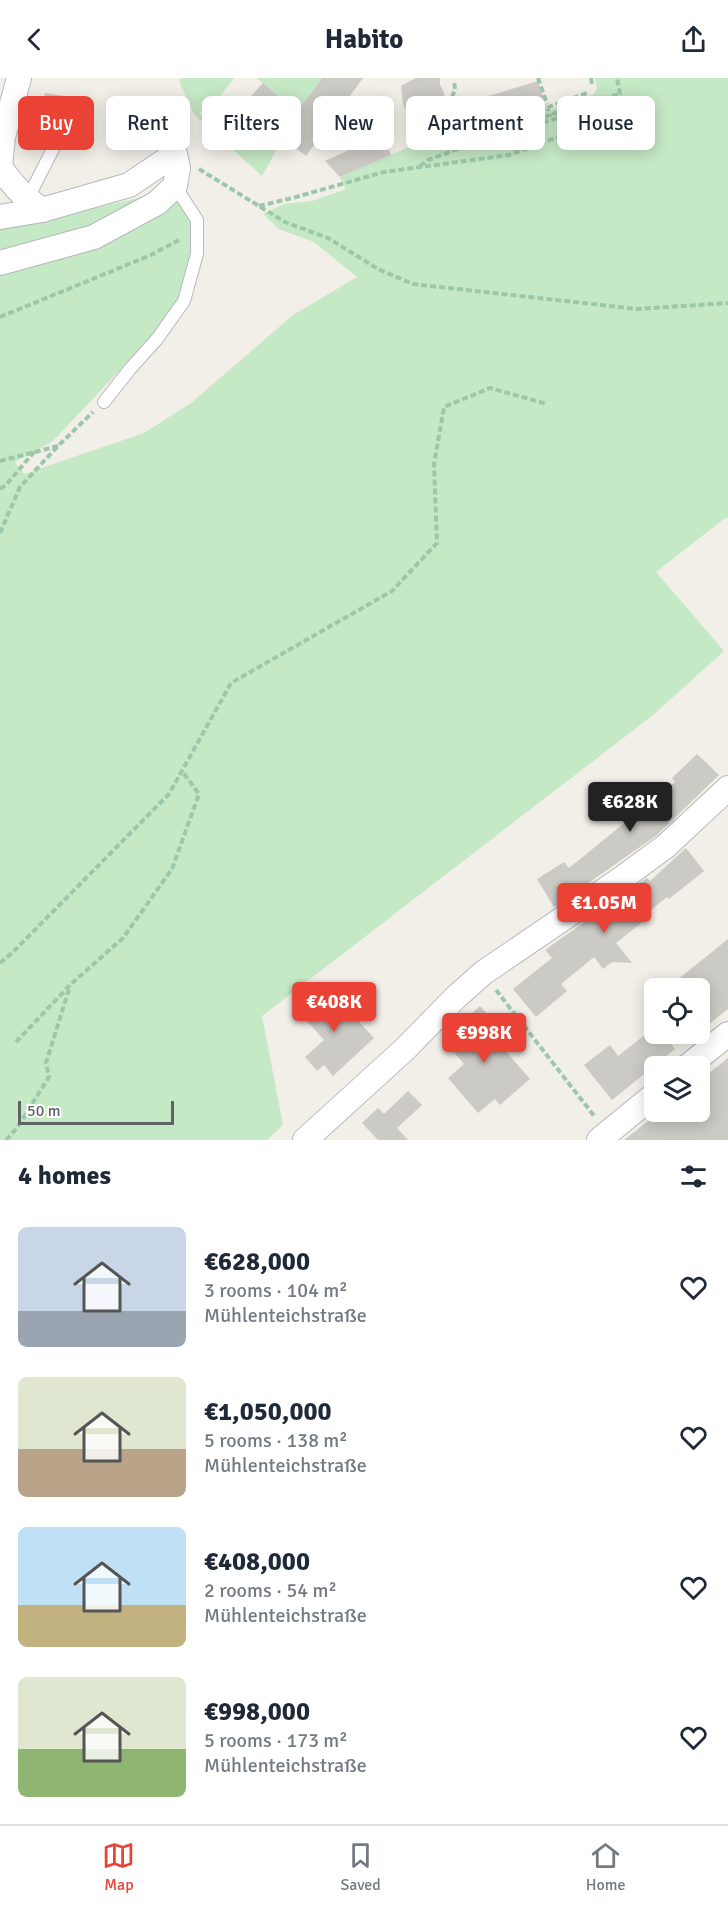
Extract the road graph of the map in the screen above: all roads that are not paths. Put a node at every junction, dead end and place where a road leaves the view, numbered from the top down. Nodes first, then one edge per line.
1 (19, 78) edge
2 (54, 150) edge
3 (175, 186) junction
4 (35, 205) junction
5 (0, 217) edge
6 (0, 263) edge
7 (104, 402) road end
8 (728, 788) edge
9 (728, 1034) edge
10 (700, 1056) edge
11 (644, 1103) edge
12 (603, 1136) edge
13 (305, 1140) edge

1 - 4 street
2 - 4 lane
3 - 4 street
3 - 6 street
3 - 7 lane
4 - 5 street
8 - 13 street
9 - 10 street
11 - 12 street

